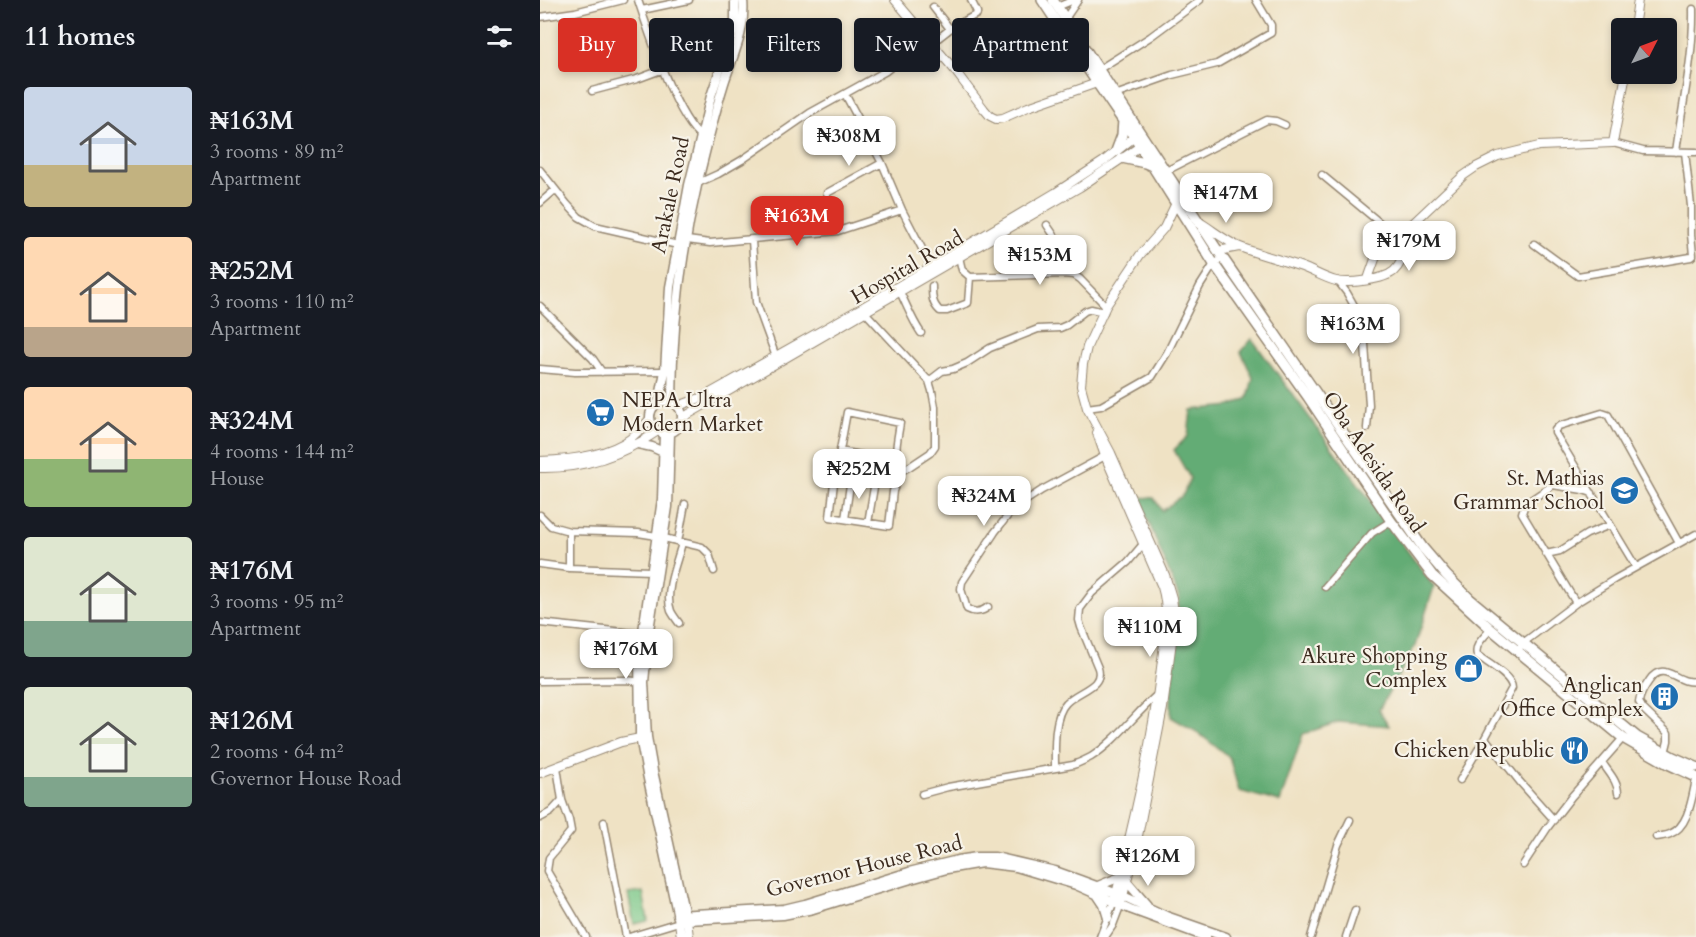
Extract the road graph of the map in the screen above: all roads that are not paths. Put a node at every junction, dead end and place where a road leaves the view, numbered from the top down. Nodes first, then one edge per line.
1 (623, 0) edge
2 (638, 0) edge
3 (689, 0) edge
4 (735, 0) edge
5 (743, 0) edge
6 (895, 0) edge
7 (971, 0) edge
8 (1042, 0) edge
9 (1076, 0) edge
10 (1200, 0) edge
11 (1256, 0) edge
12 (1638, 0) edge
13 (1055, 4) edge
14 (933, 8) dead end
15 (1693, 9) dead end
16 (642, 10) junction
17 (540, 17) edge
18 (911, 18) edge
19 (1064, 18) edge
20 (1066, 18) edge
21 (1635, 18) edge
22 (649, 29) edge
23 (950, 29) junction
24 (940, 34) edge
25 (940, 52) edge
26 (1089, 56) edge
27 (1098, 70) junction
28 (656, 72) edge
29 (665, 72) edge
30 (884, 72) edge
31 (1096, 83) junction
32 (1624, 84) edge
33 (592, 91) dead end
34 (845, 94) junction
35 (1115, 95) junction
36 (1123, 120) junction
37 (1285, 125) dead end
38 (1137, 135) junction
39 (705, 139) junction
40 (1613, 143) junction
41 (1143, 144) junction
42 (1676, 152) junction
43 (1685, 152) junction
44 (1696, 152) edge
45 (1119, 155) junction
46 (882, 163) junction
47 (1154, 167) junction
48 (540, 170) edge
49 (1166, 171) junction
50 (1322, 175) dead end
51 (698, 183) junction
52 (555, 190) junction
53 (827, 193) dead end
54 (540, 203) edge
55 (1176, 203) junction
56 (1694, 206) edge
57 (902, 210) junction
58 (1200, 222) junction
59 (1047, 225) dead end
60 (1408, 228) junction
61 (1391, 232) junction
62 (687, 240) junction
63 (752, 240) junction
64 (1534, 244) dead end
65 (678, 245) junction
66 (1239, 247) junction
67 (1220, 255) junction
68 (959, 257) junction
69 (1214, 264) junction
70 (931, 266) junction
71 (1074, 275) junction
72 (970, 277) junction
73 (1368, 279) junction
74 (1338, 281) junction
75 (932, 286) dead end
76 (900, 292) junction
77 (540, 306) edge
78 (1105, 309) junction
79 (865, 312) junction
80 (921, 333) dead end
81 (776, 357) junction
82 (540, 369) edge
83 (665, 371) junction
84 (602, 372) junction
85 (929, 381) junction
86 (659, 403) junction
87 (675, 404) junction
88 (1101, 406) junction
89 (1087, 408) junction
90 (682, 418) junction
91 (651, 419) junction
92 (1094, 423) junction
93 (1367, 428) dead end
94 (664, 432) junction
95 (638, 444) junction
96 (840, 451) junction
97 (663, 452) junction
98 (1105, 456) junction
99 (540, 460) edge
100 (897, 462) junction
101 (540, 468) edge
102 (901, 471) junction
103 (835, 476) junction
104 (851, 478) junction
105 (875, 481) junction
106 (896, 484) junction
107 (1593, 494) junction
108 (685, 504) dead end
109 (540, 515) edge
110 (845, 519) junction
111 (1391, 521) junction
112 (868, 523) junction
113 (1610, 525) junction
114 (569, 531) junction
115 (1696, 534) edge
116 (660, 537) junction
117 (680, 543) junction
118 (1144, 543) junction
119 (1679, 543) junction
120 (1560, 551) junction
121 (1546, 554) junction
122 (540, 564) edge
123 (1552, 564) junction
124 (1636, 567) junction
125 (569, 568) junction
126 (651, 571) junction
127 (714, 571) dead end
128 (1325, 587) dead end
129 (1576, 603) junction
130 (988, 607) dead end
131 (540, 623) edge
132 (679, 623) dead end
133 (1491, 629) junction
134 (642, 634) junction
135 (1520, 646) junction
136 (540, 681) edge
137 (1696, 681) edge
138 (641, 682) junction
139 (1158, 694) junction
140 (643, 737) junction
141 (1485, 738) junction
142 (1623, 738) junction
143 (1665, 753) junction
144 (1602, 762) junction
145 (557, 767) junction
146 (1696, 767) edge
147 (1055, 768) junction
148 (540, 773) edge
149 (1696, 778) edge
150 (1460, 780) dead end
151 (1618, 793) dead end
152 (922, 794) dead end
153 (562, 800) junction
154 (540, 818) edge
155 (1350, 820) dead end
156 (1554, 820) junction
157 (604, 822) dead end
158 (1656, 837) dead end
159 (1523, 865) dead end
160 (547, 871) junction
161 (540, 876) edge
162 (1124, 880) junction
163 (1097, 890) junction
164 (1119, 899) junction
165 (1149, 908) junction
166 (1355, 910) dead end
167 (682, 918) junction
168 (1108, 918) junction
169 (586, 937) edge
170 (628, 937) edge
171 (681, 937) edge
172 (689, 937) edge
173 (1100, 937) edge
174 (1105, 937) edge
175 (1206, 937) edge
176 (1226, 937) edge
177 (1311, 937) edge
178 (1346, 937) edge

1 - 17 street
2 - 16 street
3 - 16 street
4 - 39 main road, Arakale Road
5 - 39 main road, Arakale Road
6 - 18 street
7 - 23 street
8 - 31 main road, Oba Adesida Road
9 - 13 street
9 - 20 street
10 - 27 street
11 - 35 street
12 - 21 street
13 - 19 main road, Oba Adesida Road
14 - 23 street
15 - 42 street
16 - 22 street
23 - 24 street
25 - 31 street
26 - 27 main road, Oba Adesida Road
27 - 35 main road, Oba Adesida Road
28 - 33 street
29 - 39 street
30 - 34 street
31 - 36 main road, Oba Adesida Road
32 - 40 street
34 - 46 street
34 - 51 street
35 - 38 main road, Oba Adesida Road
36 - 38 main road, Oba Adesida Road
36 - 45 main road
37 - 49 street
38 - 41 main road, Oba Adesida Road
38 - 45 street, Hospital Road
39 - 51 main road, Arakale Road
39 - 65 main road, Arakale Road
40 - 42 street
40 - 60 street
41 - 45 street, Hospital Road
41 - 47 main road, Oba Adesida Road
41 - 49 main road, Oba Adesida Road
42 - 43 street
43 - 44 street
43 - 56 street
45 - 47 main road
45 - 68 street, Hospital Road
45 - 70 street, Hospital Road
46 - 53 street
46 - 57 street
47 - 55 main road, Oba Adesida Road
48 - 52 street
49 - 58 main road, Oba Adesida Road
50 - 61 street
51 - 62 main road, Arakale Road
52 - 54 street
52 - 65 street
55 - 69 main road, Oba Adesida Road
55 - 78 street
56 - 64 street
57 - 63 street
57 - 70 street
58 - 66 street
58 - 67 main road, Oba Adesida Road
59 - 71 street
60 - 61 street
60 - 73 street
61 - 73 street
62 - 63 street
62 - 87 main road, Arakale Road
63 - 81 street
65 - 83 main road, Arakale Road
66 - 67 street
66 - 74 street
67 - 69 street
67 - 135 main road, Oba Adesida Road
68 - 72 street
68 - 76 street, Hospital Road
69 - 88 street
69 - 111 main road, Oba Adesida Road
70 - 81 street, Hospital Road
71 - 72 street
71 - 78 street
72 - 75 street
73 - 74 street
74 - 93 street
76 - 79 street, Hospital Road
76 - 80 street
77 - 84 street
78 - 85 street
78 - 89 street
79 - 85 street
79 - 90 street, Hospital Road
81 - 87 street, Hospital Road
82 - 84 street
83 - 84 street
83 - 86 main road, Arakale Road
85 - 102 street
86 - 87 main road
86 - 91 main road
87 - 90 main road
88 - 89 street
88 - 92 street
89 - 92 street
90 - 94 main road
91 - 94 main road
91 - 99 street
92 - 98 street
92 - 162 street
94 - 95 street
94 - 97 main road
94 - 116 main road
95 - 97 main road
95 - 101 street
96 - 100 street
96 - 100 street
96 - 103 street
97 - 116 main road
98 - 118 street
98 - 130 street
100 - 102 street
102 - 106 street
103 - 104 street
103 - 110 street
104 - 105 street
104 - 110 street
105 - 106 street
105 - 112 street
106 - 112 street
107 - 113 street
107 - 119 street
107 - 121 street
108 - 117 street
109 - 114 street
110 - 112 street
111 - 128 street
111 - 133 main road, Oba Adesida Road
113 - 120 street
113 - 124 street
114 - 116 street
114 - 125 street
115 - 119 street
116 - 117 street
116 - 126 main road
116 - 138 main road
117 - 127 street
117 - 132 street
118 - 139 street
118 - 147 street
119 - 124 street
120 - 121 street
120 - 123 street
121 - 123 street
122 - 125 street
123 - 129 street
124 - 129 street
125 - 126 street
126 - 134 main road
129 - 135 street
131 - 134 street
133 - 135 main road, Oba Adesida Road
133 - 141 street
134 - 138 main road
135 - 142 main road, Oba Adesida Road
135 - 143 main road, Oba Adesida Road
136 - 138 street
137 - 143 street
138 - 140 main road
139 - 147 street
139 - 162 street
140 - 145 street
140 - 167 main road
141 - 150 street
141 - 156 street
142 - 144 street
142 - 149 main road, Oba Adesida Road
143 - 146 main road, Oba Adesida Road
144 - 151 street
144 - 156 street
145 - 148 street
145 - 153 street
147 - 152 street
149 - 158 street
153 - 154 street
153 - 160 street
155 - 177 street
156 - 159 street
157 - 170 street
160 - 161 street
160 - 169 street
162 - 163 main road
162 - 164 street
162 - 165 main road
163 - 164 main road, Governor House Road
163 - 167 main road, Governor House Road
163 - 168 main road
164 - 165 main road, Governor House Road
164 - 168 street
164 - 174 street
164 - 175 main road, Governor House Road
165 - 176 main road, Governor House Road
166 - 178 street
167 - 170 street
167 - 171 street
167 - 172 street
168 - 173 street

